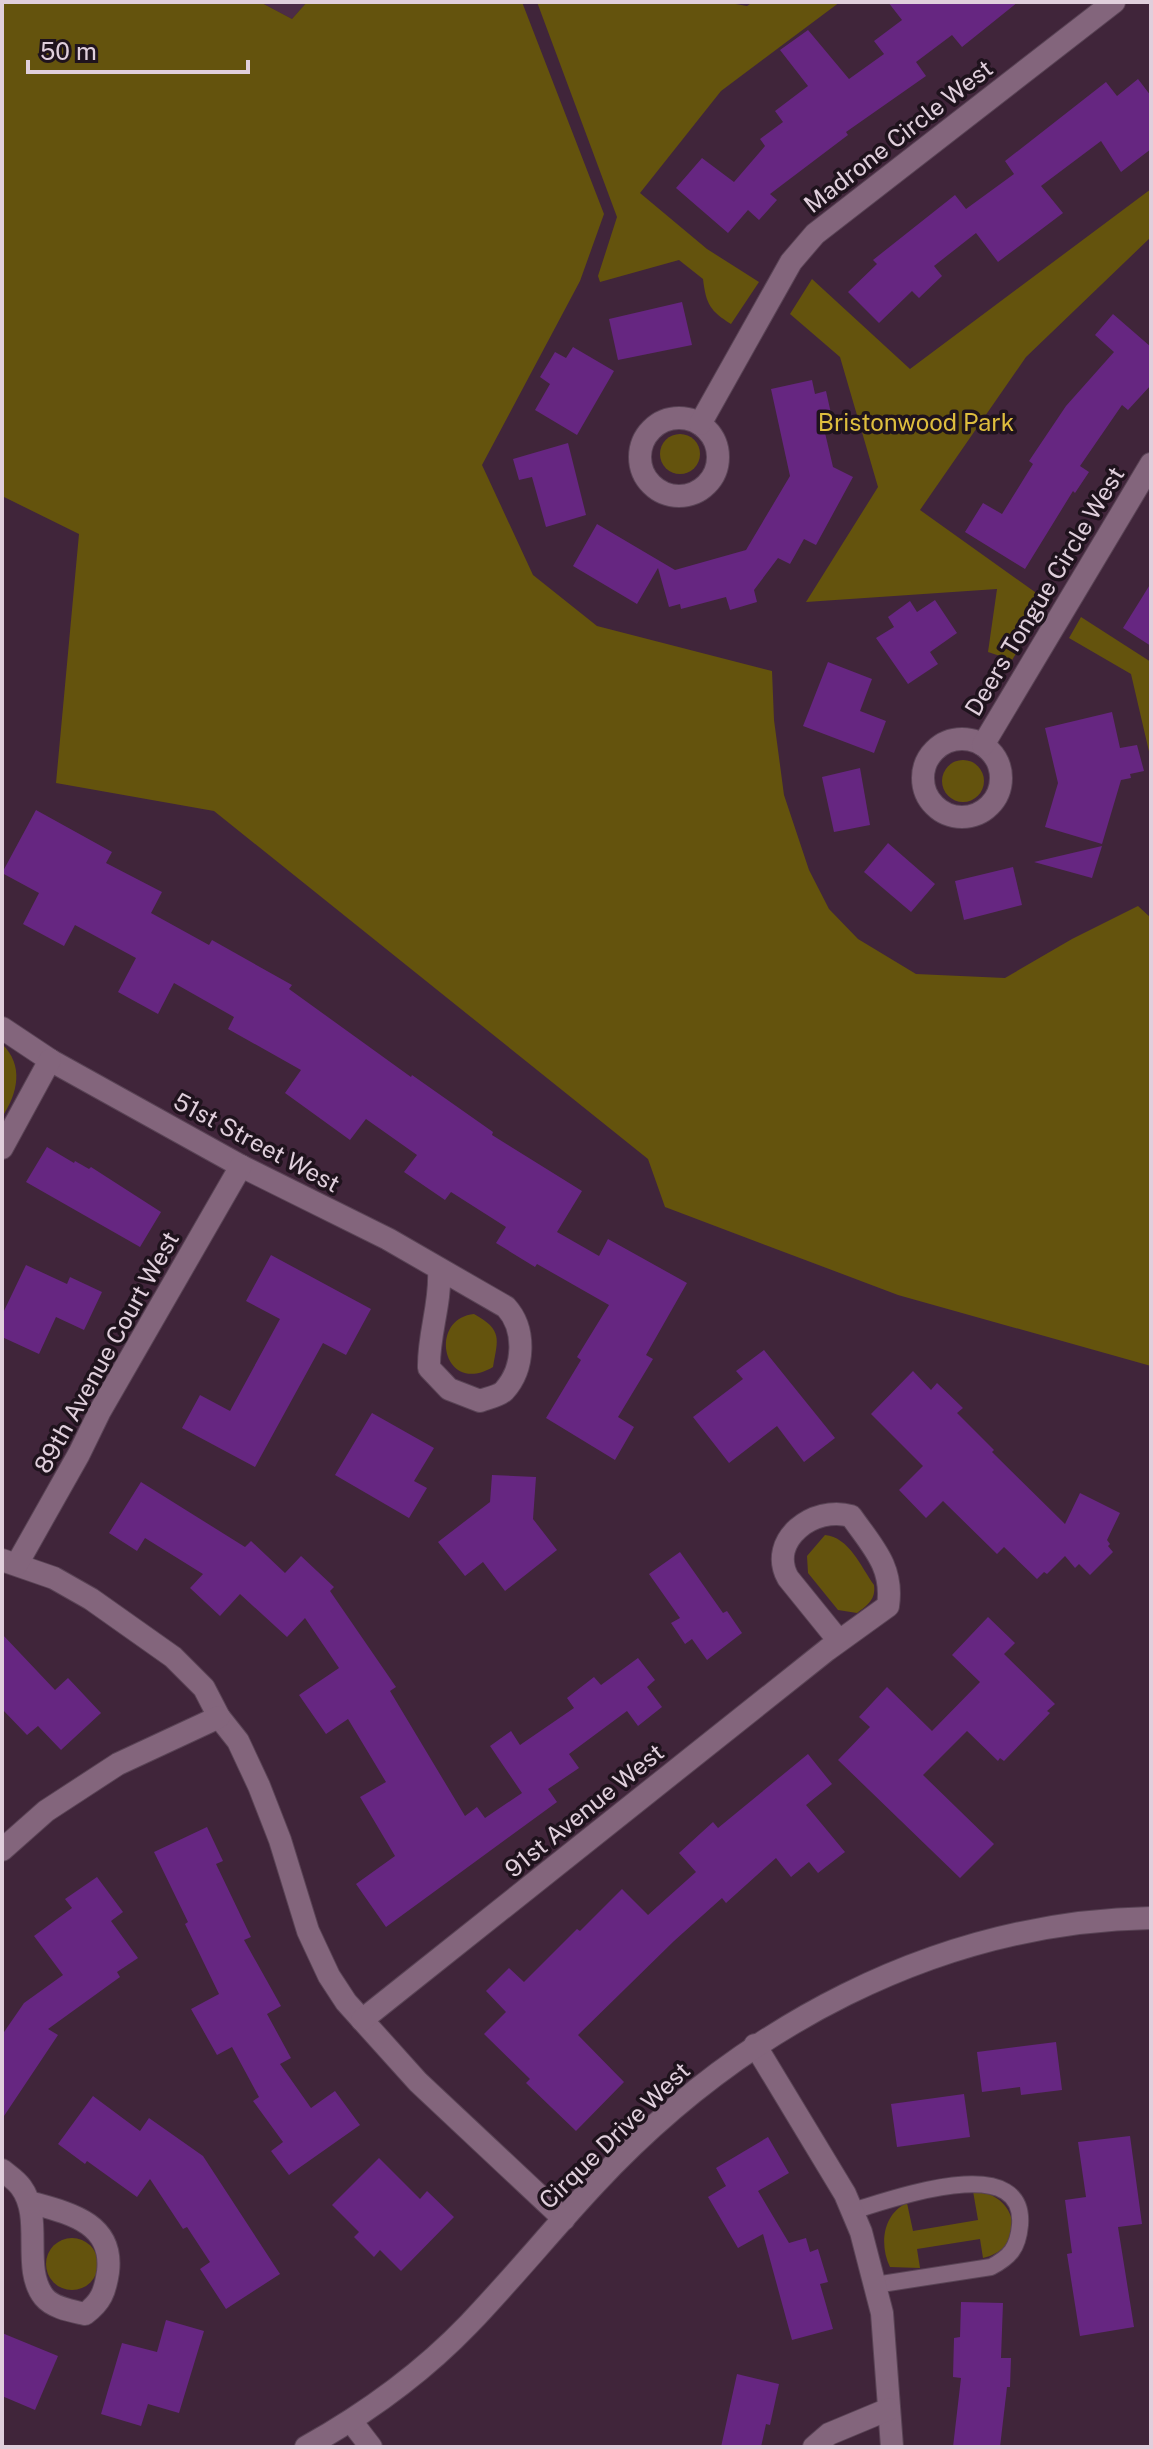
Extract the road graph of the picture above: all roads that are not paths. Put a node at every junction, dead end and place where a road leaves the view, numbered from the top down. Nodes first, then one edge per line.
1 (1114, 2) edge
2 (700, 424) dead end
3 (1151, 464) edge
4 (983, 745) dead end
5 (2, 1028) edge
6 (50, 1060) junction
7 (2, 1148) edge
8 (241, 1166) junction
9 (439, 1271) junction
10 (9, 1562) edge
11 (839, 1641) junction
12 (219, 1717) junction
13 (2, 1850) edge
14 (1151, 1918) edge
15 (362, 2020) junction
16 (755, 2045) junction
17 (2, 2170) edge
18 (29, 2202) junction
19 (852, 2211) junction
20 (564, 2219) junction
21 (875, 2285) junction
22 (889, 2409) junction
23 (351, 2421) junction
24 (306, 2447) edge
25 (371, 2447) edge
26 (814, 2447) edge
27 (892, 2447) edge

1 - 2 street, Madrone Circle West
3 - 4 street, Deers Tongue Circle West
5 - 6 street, 51st Street West
6 - 7 street
6 - 8 street, 51st Street West
8 - 9 street, 51st Street West
8 - 10 street, 89th Avenue Court West
9 - 9 street, 51st Street West
10 - 12 street
11 - 11 street, 91st Avenue West
11 - 15 street, 91st Avenue West
12 - 13 street
12 - 15 street
14 - 16 street, Cirque Drive West
15 - 20 street
16 - 19 street
16 - 20 street, Cirque Drive West
17 - 18 street
18 - 18 street
19 - 21 street
19 - 21 lane
20 - 23 street, Cirque Drive West
21 - 22 street
22 - 26 street
22 - 27 street
23 - 24 street, Cirque Drive West
23 - 25 street

